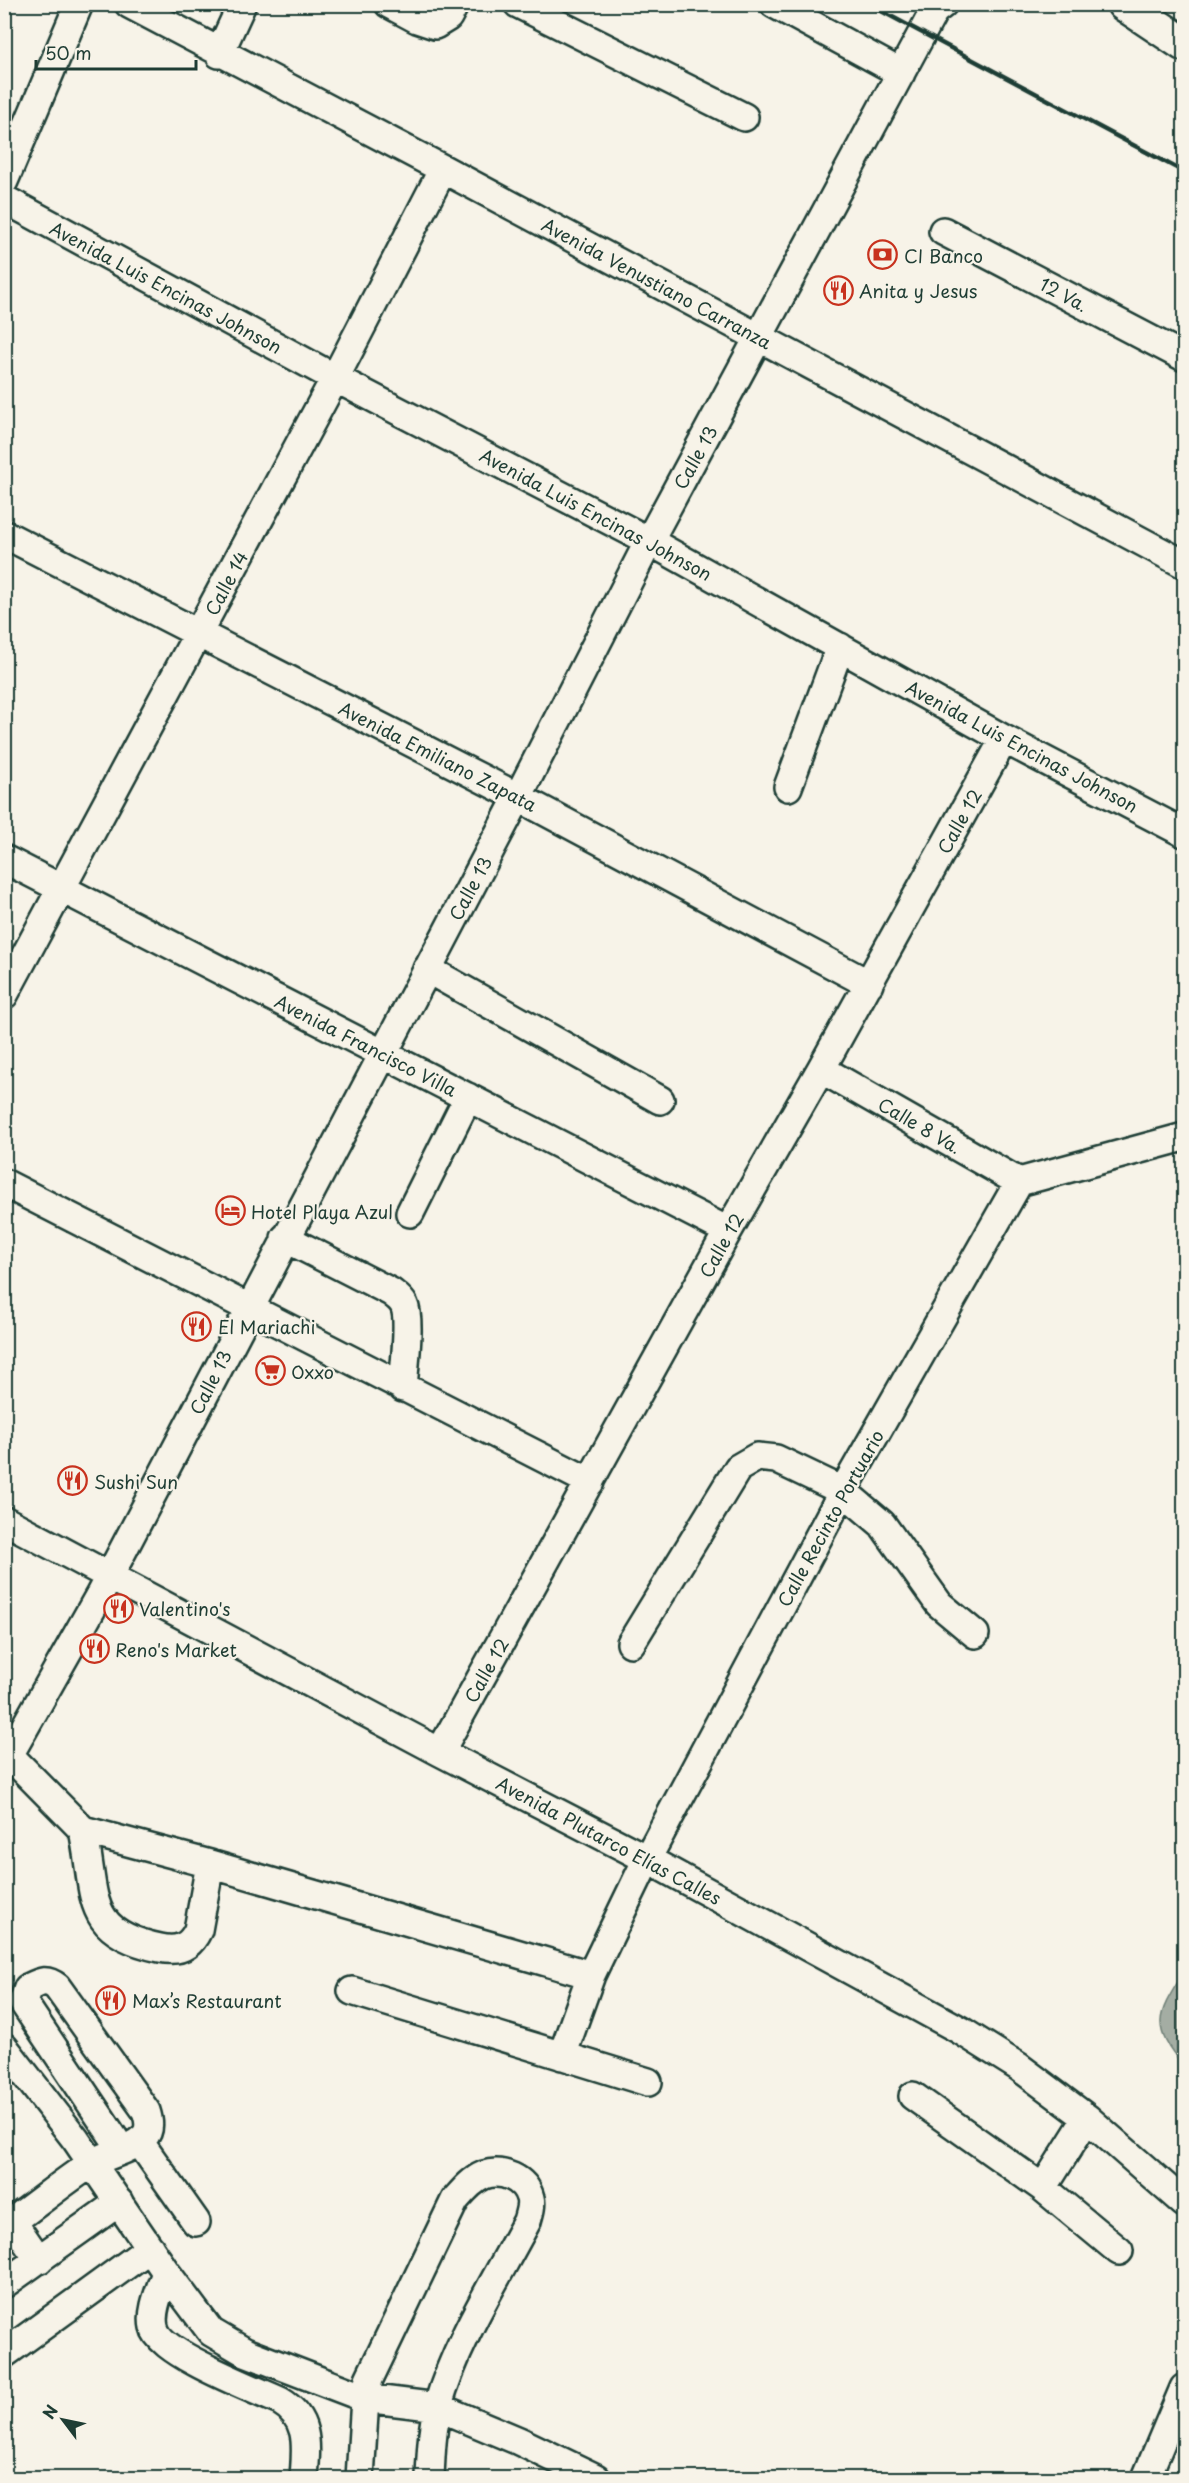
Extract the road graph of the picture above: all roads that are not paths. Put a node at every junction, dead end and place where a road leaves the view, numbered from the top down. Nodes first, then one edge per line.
1 (79, 4) edge
2 (129, 4) edge
3 (242, 4) edge
4 (389, 4) edge
5 (518, 4) edge
6 (774, 4) edge
7 (1124, 4) edge
8 (937, 7) edge
9 (448, 13) edge
10 (1185, 44) edge
11 (219, 54) junction
12 (901, 73) junction
13 (744, 117) dead end
14 (443, 169) junction
15 (4, 181) edge
16 (4, 199) edge
17 (943, 231) dead end
18 (760, 337) junction
19 (1185, 357) edge
20 (335, 378) junction
21 (4, 534) edge
22 (649, 541) junction
23 (1185, 564) edge
24 (199, 633) junction
25 (840, 647) junction
26 (1004, 739) junction
27 (788, 787) dead end
28 (518, 797) junction
29 (1185, 833) edge
30 (4, 859) edge
31 (60, 889) junction
32 (427, 969) junction
33 (869, 984) junction
34 (4, 995) edge
35 (382, 1052) junction
36 (821, 1069) junction
37 (468, 1096) junction
38 (660, 1100) dead end
39 (1185, 1137) edge
40 (1019, 1182) junction
41 (4, 1183) edge
42 (410, 1213) dead end
43 (728, 1231) junction
44 (285, 1238) junction
45 (248, 1309) junction
46 (403, 1388) junction
47 (590, 1482) junction
48 (843, 1491) junction
49 (4, 1520) edge
50 (110, 1575) junction
51 (975, 1634) dead end
52 (631, 1643) dead end
53 (440, 1752) junction
54 (7, 1760) edge
55 (82, 1830) junction
56 (647, 1859) junction
57 (210, 1864) junction
58 (591, 1975) junction
59 (352, 1991) dead end
60 (4, 2047) edge
61 (562, 2056) junction
62 (648, 2082) dead end
63 (913, 2096) dead end
64 (1087, 2118) junction
65 (131, 2146) junction
66 (92, 2163) junction
67 (1043, 2188) junction
68 (119, 2202) junction
69 (1185, 2203) edge
70 (196, 2222) dead end
71 (8, 2224) edge
72 (150, 2248) junction
73 (1119, 2252) dead end
74 (39, 2260) junction
75 (166, 2272) junction
76 (4, 2284) edge
77 (7, 2345) edge
78 (1185, 2388) edge
79 (365, 2398) junction
80 (438, 2407) junction
81 (304, 2478) edge
82 (360, 2478) edge
83 (430, 2478) edge
84 (596, 2478) edge
85 (1146, 2478) edge

1 - 15 street
2 - 11 street, Avenida Venustiano Carranza
3 - 11 street
4 - 9 street
5 - 13 street
6 - 12 street
7 - 10 main road
8 - 12 street, Calle 13
11 - 14 street, Avenida Venustiano Carranza
12 - 18 street, Calle 13
14 - 18 street, Avenida Venustiano Carranza
14 - 20 street, Calle 14
16 - 20 street, Avenida Luis Encinas Johnson
17 - 19 street, 12 Va.
18 - 22 street, Calle 13
18 - 23 street, Avenida Venustiano Carranza
20 - 22 street, Avenida Luis Encinas Johnson
20 - 24 street, Calle 14
21 - 24 street, Avenida Emiliano Zapata
22 - 25 street, Avenida Luis Encinas Johnson
22 - 28 street, Calle 13
24 - 28 street, Avenida Emiliano Zapata
24 - 31 street, Calle 14
25 - 26 street, Avenida Luis Encinas Johnson
25 - 27 street
26 - 29 street, Avenida Luis Encinas Johnson
26 - 33 street, Calle 12
28 - 32 street, Calle 13
28 - 33 street, Avenida Emiliano Zapata
30 - 31 street, Avenida Francisco Villa
31 - 34 street, Calle 14
31 - 35 street, Avenida Francisco Villa
32 - 35 street, Calle 13
32 - 38 street
33 - 36 street, Calle 12
35 - 37 street, Avenida Francisco Villa
35 - 44 street, Calle 13
36 - 40 street, Calle 8 Va.
36 - 43 street, Calle 12
37 - 42 street
37 - 43 street, Avenida Francisco Villa
39 - 40 street
40 - 48 street, Calle Recinto Portuario
41 - 45 street
43 - 47 street, Calle 12
44 - 45 street, Calle 13
44 - 46 street
45 - 46 street
45 - 50 street, Calle 13
46 - 47 street
47 - 53 street, Calle 12
48 - 51 street
48 - 52 street
48 - 56 street, Calle Recinto Portuario
49 - 50 street, Avenida Plutarco Elías Calles
50 - 53 street, Avenida Plutarco Elías Calles
50 - 54 street, Calle 13
53 - 56 street, Avenida Plutarco Elías Calles
54 - 55 street
55 - 57 street
55 - 57 street
56 - 58 street, Calle Recinto Portuario
56 - 64 street, Avenida Plutarco Elías Calles
57 - 58 street
58 - 61 street, Calle Recinto Portuario
59 - 61 street
60 - 66 street
61 - 62 street
63 - 67 street
64 - 67 street
64 - 69 street, Avenida Plutarco Elías Calles
65 - 65 street
65 - 66 street
65 - 70 street
66 - 68 street
66 - 71 street
67 - 73 street
68 - 72 street
68 - 74 street
71 - 74 street
72 - 75 street
72 - 77 street
74 - 76 street
75 - 79 street
75 - 81 street
78 - 85 street
79 - 80 street
79 - 80 street
79 - 82 street
80 - 83 street
80 - 84 street

